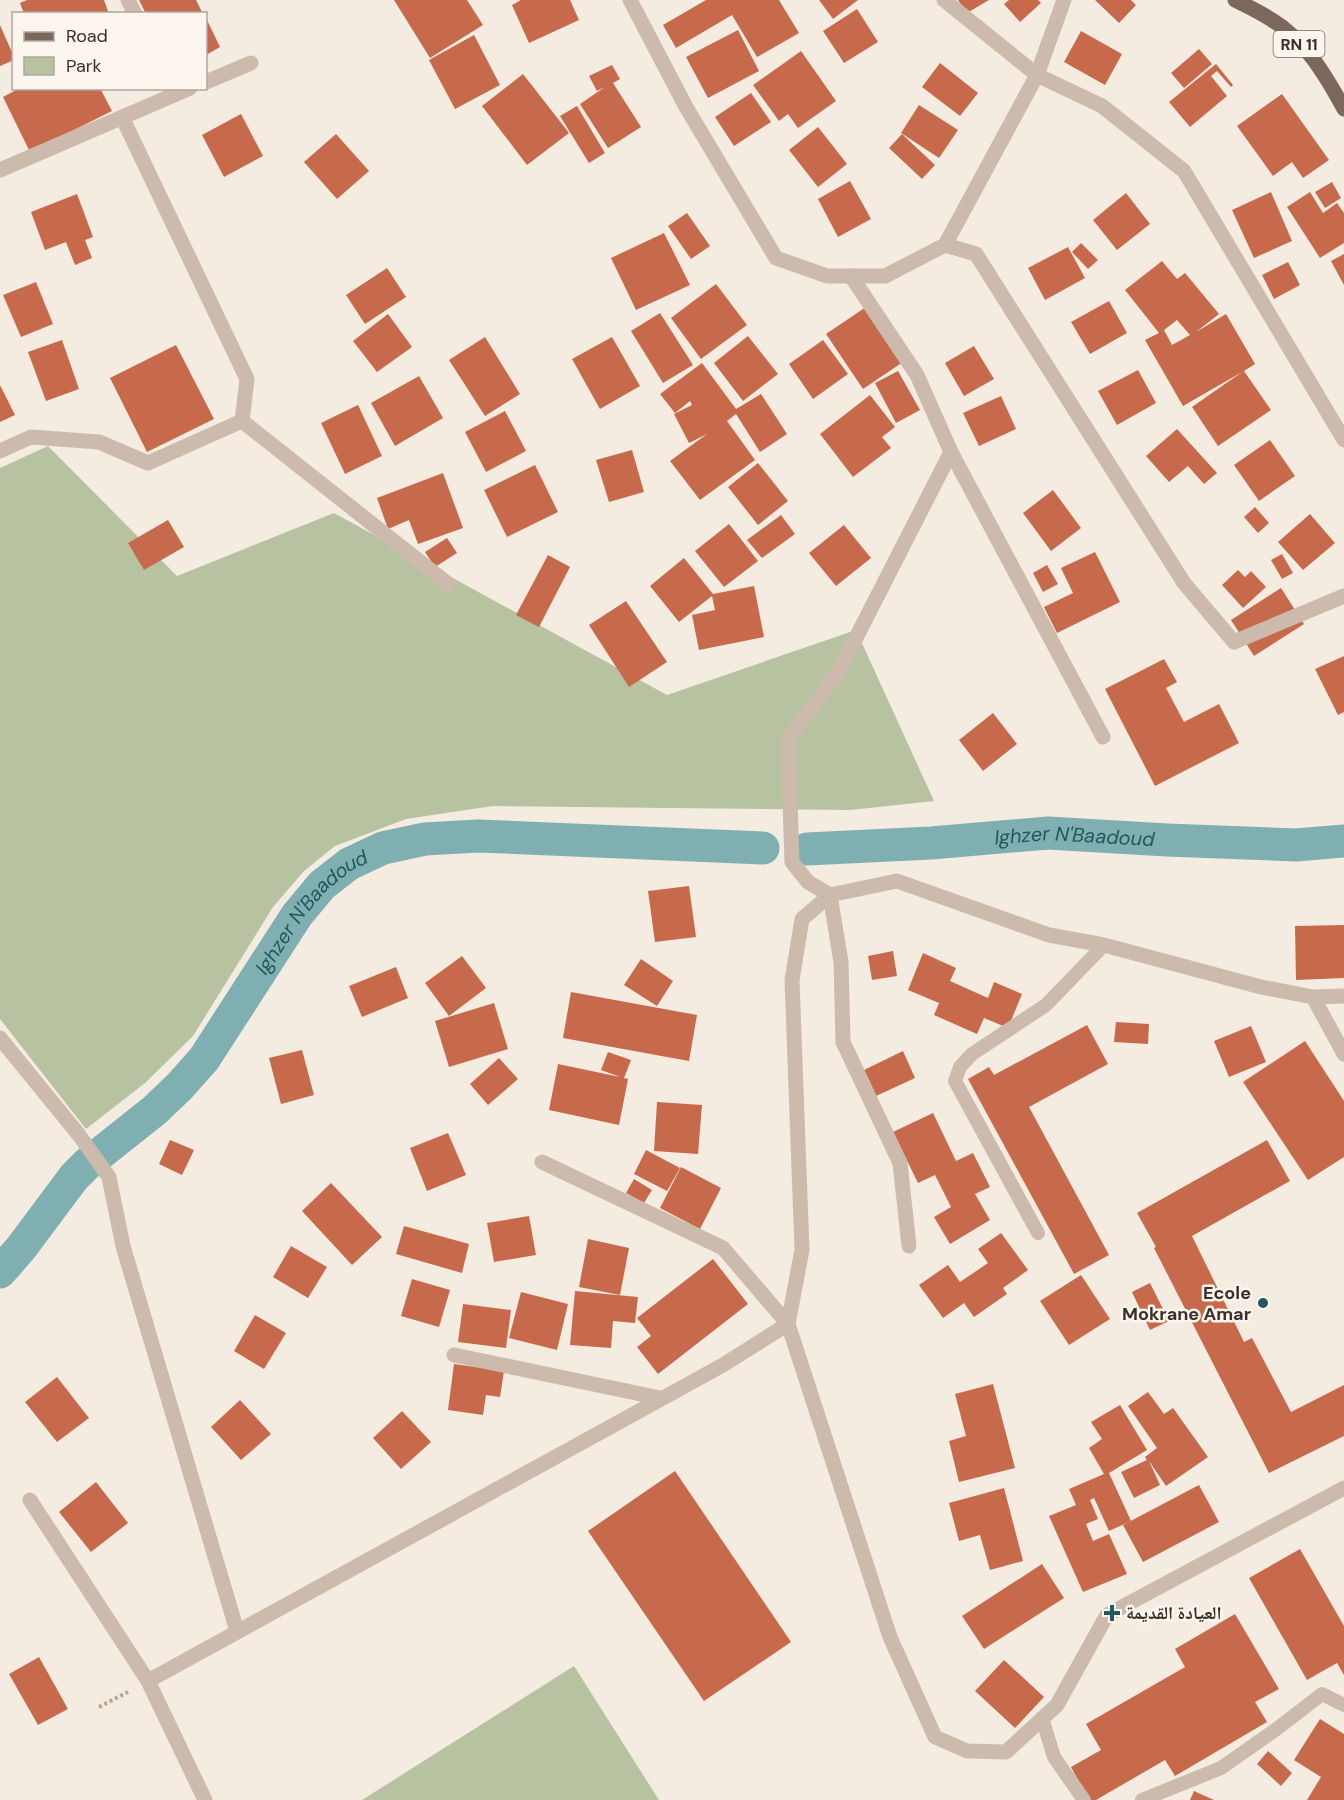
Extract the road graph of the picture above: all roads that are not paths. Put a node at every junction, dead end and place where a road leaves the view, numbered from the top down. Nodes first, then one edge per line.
1 (630, 0) edge
2 (944, 0) edge
3 (1064, 0) edge
4 (1235, 0) edge
5 (251, 63) dead end
6 (1037, 75) junction
7 (207, 82) edge
8 (172, 92) edge
9 (1344, 109) edge
10 (122, 117) junction
11 (0, 170) edge
12 (945, 245) junction
13 (851, 276) junction
14 (242, 421) junction
15 (1344, 440) edge
16 (0, 451) edge
17 (951, 452) junction
18 (448, 584) dead end
19 (1344, 596) edge
20 (1103, 736) dead end
21 (830, 895) junction
22 (1104, 945) junction
23 (1344, 996) edge
24 (1313, 997) junction
25 (0, 1038) edge
26 (1344, 1054) edge
27 (542, 1162) dead end
28 (1038, 1233) dead end
29 (909, 1246) dead end
30 (788, 1324) junction
31 (454, 1355) dead end
32 (660, 1398) junction
33 (1344, 1488) edge
34 (30, 1500) dead end
35 (237, 1631) junction
36 (148, 1682) junction
37 (1344, 1705) edge
38 (1042, 1718) junction
39 (205, 1800) edge
40 (1084, 1800) edge
41 (1142, 1800) edge

1 - 13 street
2 - 6 street
3 - 6 street
4 - 9 main road, RN 11
5 - 7 street
6 - 12 street
6 - 15 street
8 - 10 street
10 - 11 street
10 - 14 street
12 - 13 street
12 - 19 street
13 - 17 street
14 - 16 street
14 - 18 street
17 - 20 street
17 - 21 street
21 - 22 street
21 - 29 street
21 - 30 street
22 - 24 street
22 - 28 lane
23 - 24 street
24 - 26 street
25 - 35 street
27 - 30 street
30 - 32 street
30 - 38 street
31 - 32 street
32 - 35 street
33 - 38 street
34 - 36 street
35 - 36 street
36 - 39 street
37 - 41 lane
38 - 40 lane

